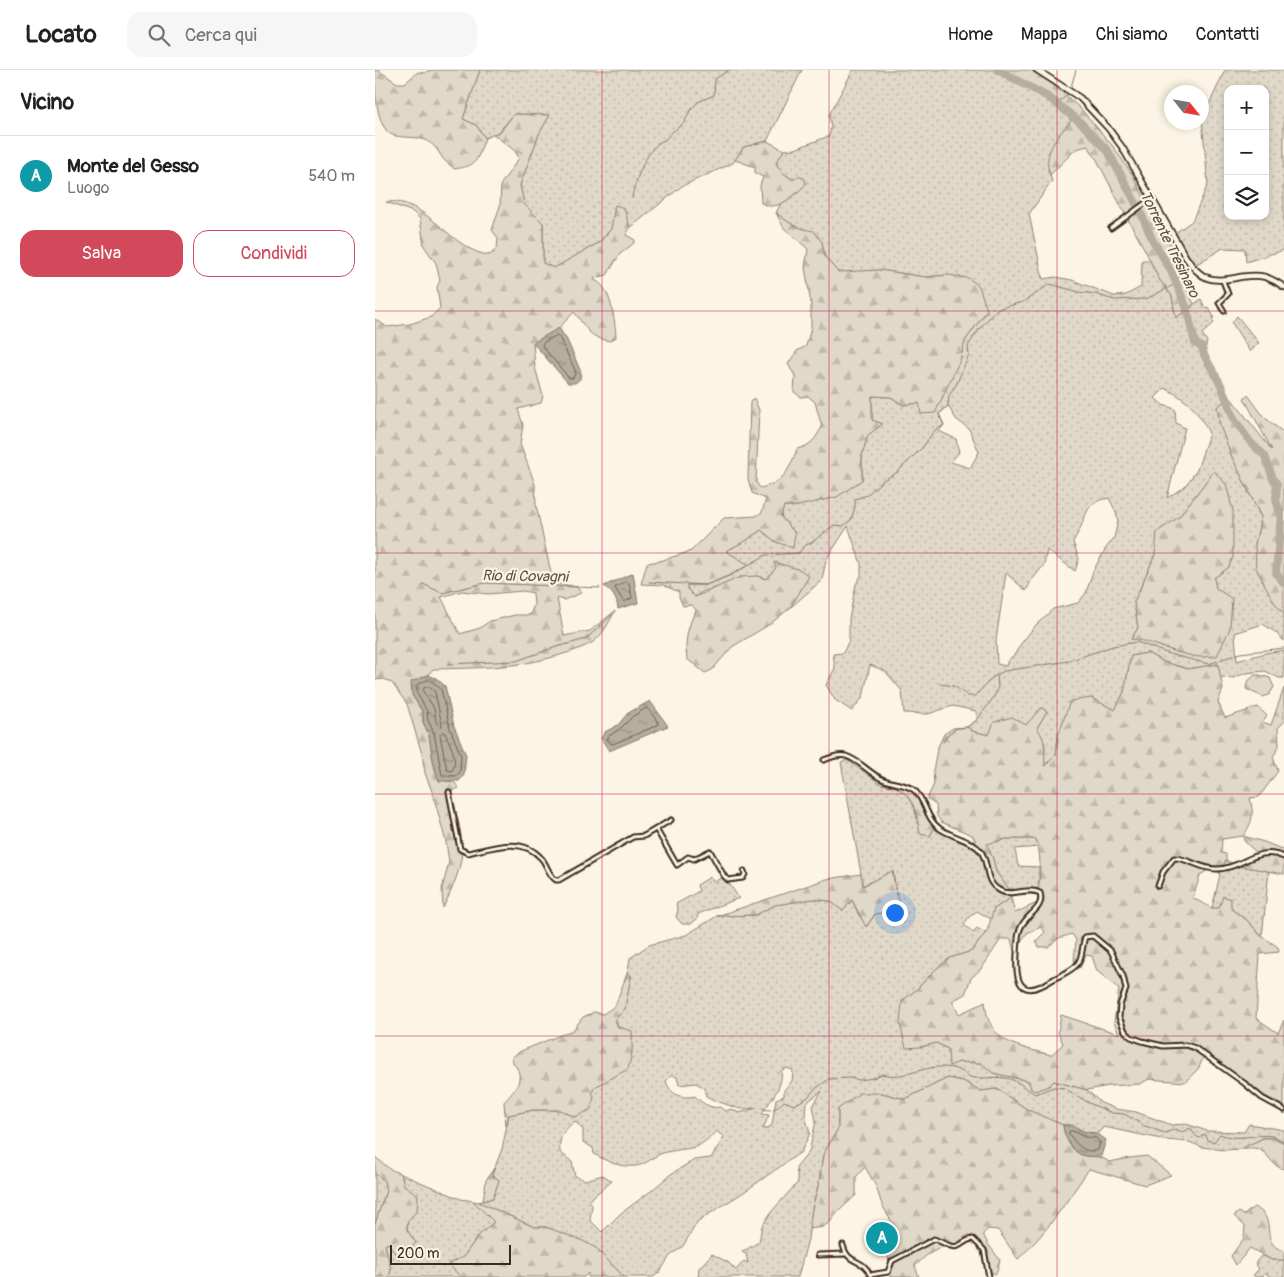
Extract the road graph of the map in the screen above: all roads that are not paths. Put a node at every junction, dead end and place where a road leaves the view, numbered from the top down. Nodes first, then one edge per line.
1 (1037, 70) edge
2 (1151, 200) junction
3 (1111, 228) dead end
4 (1223, 281) junction
5 (1284, 287) edge
6 (1224, 311) dead end
7 (824, 760) dead end
8 (449, 792) dead end
9 (671, 820) dead end
10 (656, 829) junction
11 (1284, 858) edge
12 (744, 872) dead end
13 (1158, 886) dead end
14 (1284, 1110) edge
15 (843, 1245) dead end
16 (845, 1254) junction
17 (818, 1255) dead end
18 (989, 1277) edge

1 - 2 main road
2 - 3 street
2 - 4 main road
4 - 5 main road
4 - 6 street
7 - 14 street
8 - 10 street
9 - 10 street
10 - 12 street
11 - 13 street
15 - 16 street
16 - 17 street
16 - 18 street

